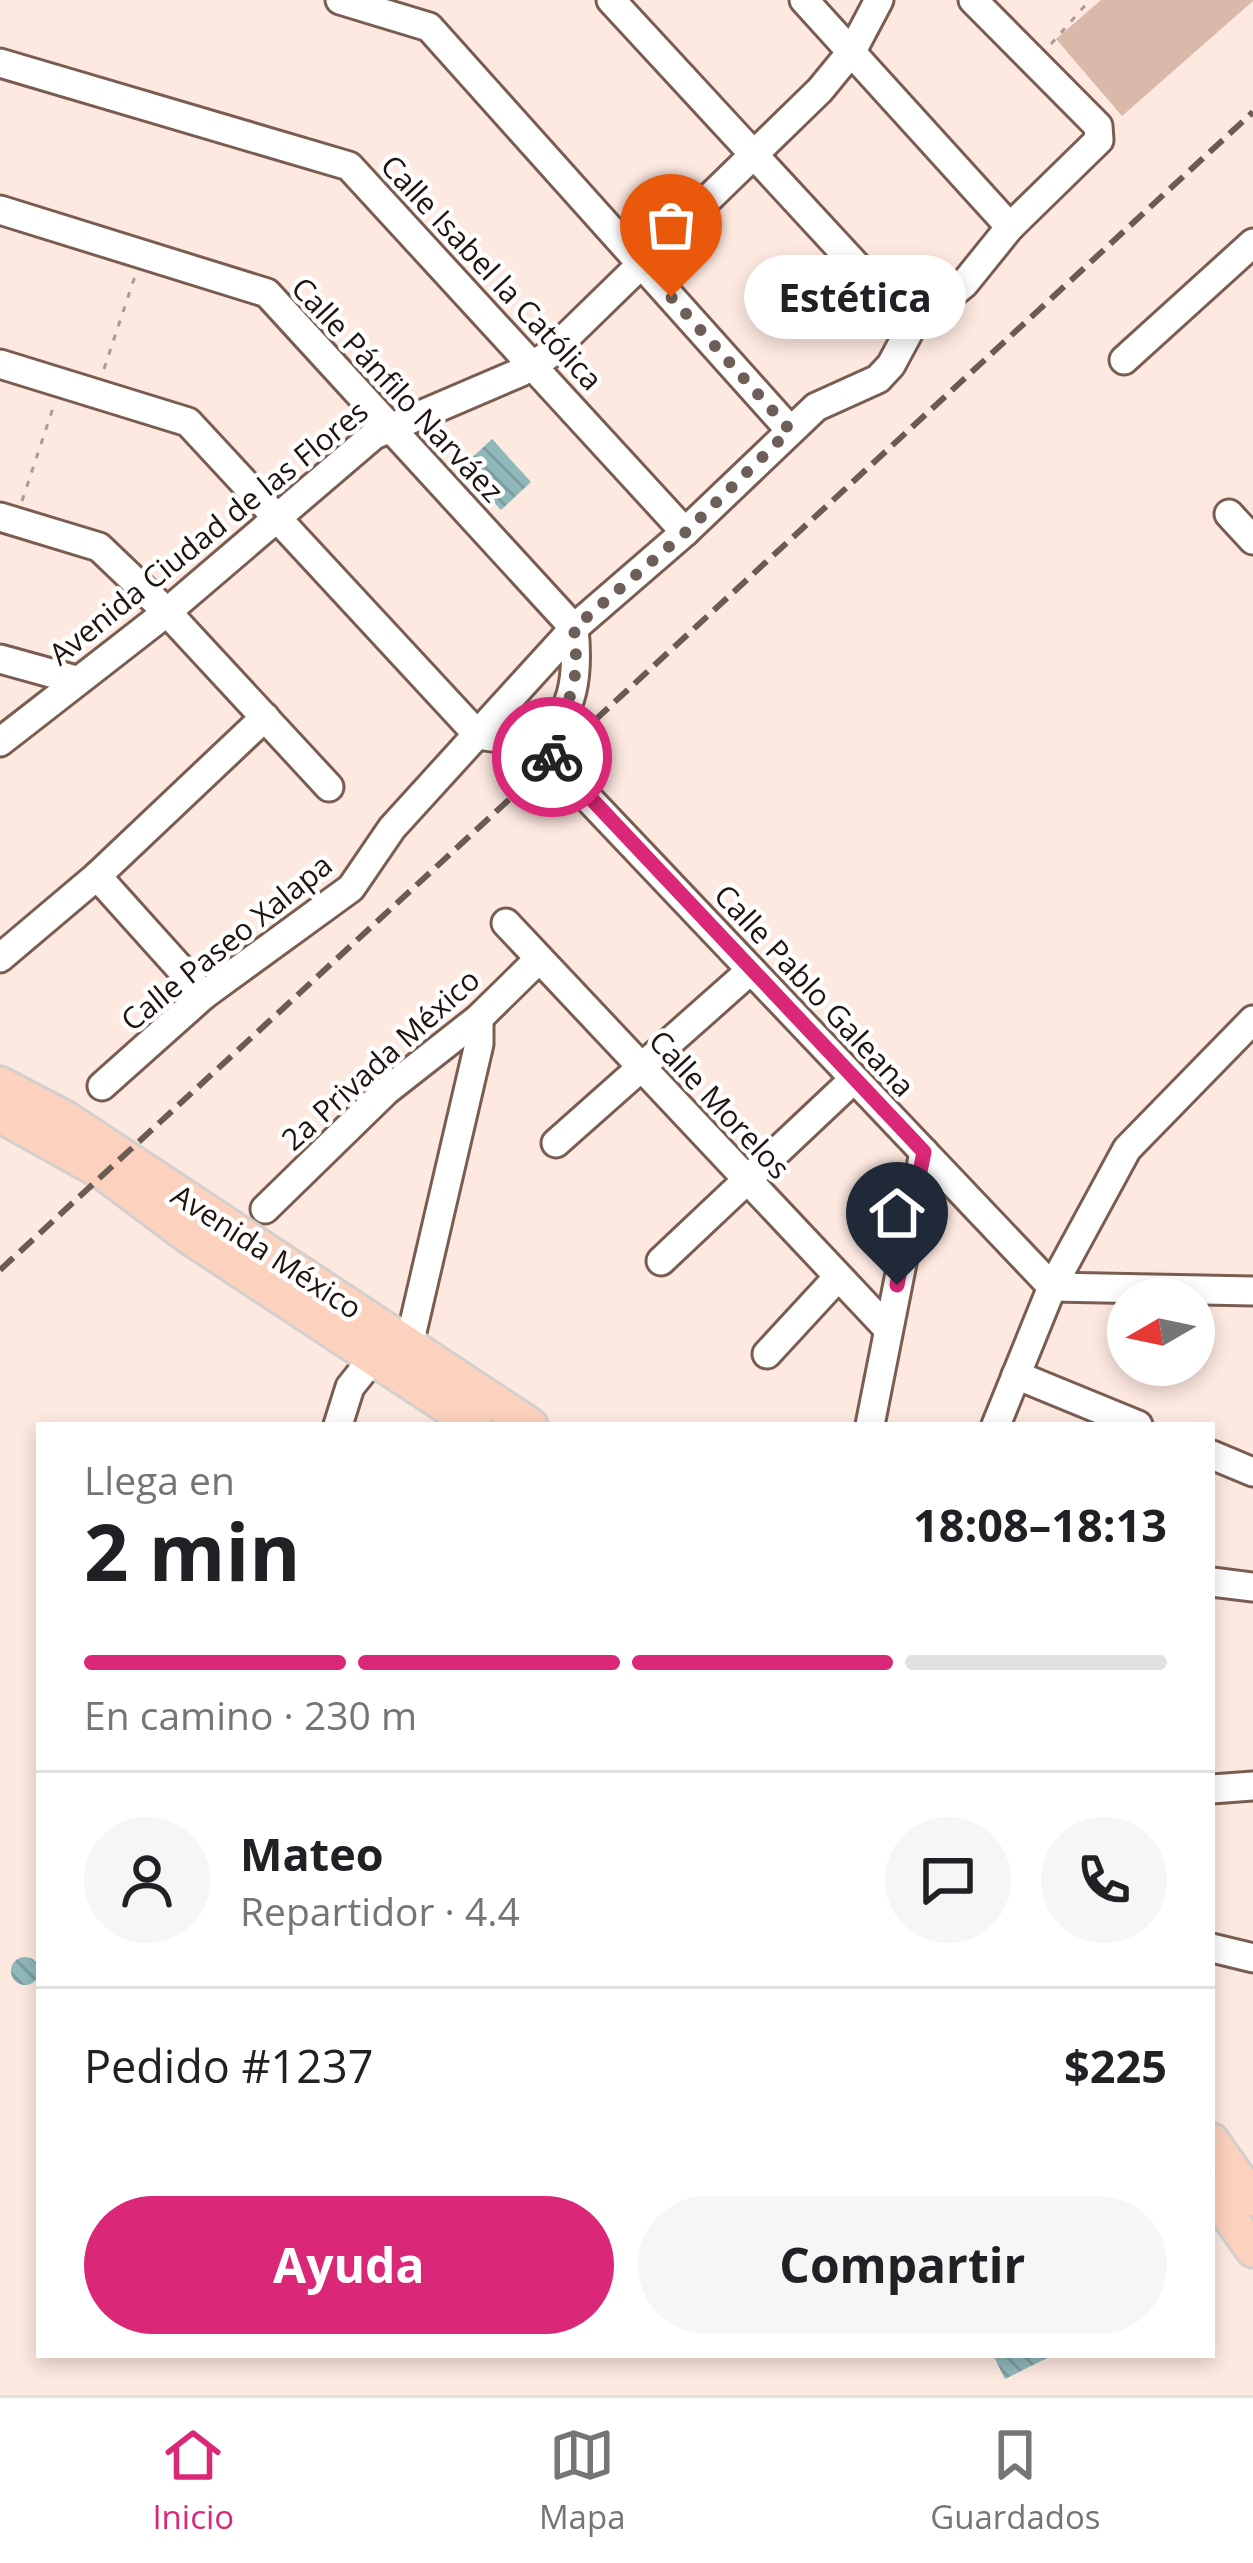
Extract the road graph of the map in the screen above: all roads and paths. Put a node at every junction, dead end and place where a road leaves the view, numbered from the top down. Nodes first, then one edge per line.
1 (340, 0) edge
2 (611, 0) edge
3 (804, 0) edge
4 (879, 0) edge
5 (974, 0) edge
6 (1090, 0) edge
7 (852, 52) junction
8 (0, 63) edge
9 (1035, 63) junction
10 (755, 156) junction
11 (0, 210) edge
12 (1010, 227) junction
13 (1253, 243) edge
14 (144, 254) junction
15 (641, 263) junction
16 (912, 326) junction
17 (1124, 360) dead end
18 (0, 364) edge
19 (536, 365) junction
20 (62, 383) junction
21 (97, 394) junction
22 (388, 426) junction
23 (790, 430) junction
24 (1229, 514) dead end
25 (278, 517) junction
26 (7, 519) edge
27 (686, 532) junction
28 (1253, 540) edge
29 (166, 612) junction
30 (574, 628) junction
31 (0, 659) edge
32 (76, 680) junction
33 (265, 717) junction
34 (478, 735) junction
35 (531, 737) junction
36 (0, 742) edge
37 (329, 787) dead end
38 (97, 876) junction
39 (506, 923) dead end
40 (0, 958) edge
41 (539, 959) junction
42 (751, 970) junction
43 (204, 995) junction
44 (478, 1018) junction
45 (1253, 1021) edge
46 (641, 1070) junction
47 (854, 1079) junction
48 (0, 1084) edge
49 (102, 1086) dead end
50 (0, 1115) edge
51 (556, 1143) dead end
52 (924, 1152) junction
53 (745, 1179) junction
54 (265, 1209) dead end
55 (198, 1224) junction
56 (661, 1261) dead end
57 (838, 1276) junction
58 (1052, 1287) junction
59 (1253, 1291) edge
60 (888, 1330) junction
61 (393, 1341) junction
62 (767, 1354) dead end
63 (1016, 1375) junction
64 (339, 1422) edge
65 (473, 1422) edge
66 (525, 1422) edge
67 (871, 1422) edge
68 (997, 1422) edge
69 (1131, 1422) edge
70 (1215, 1456) edge
71 (1253, 1472) edge
72 (1215, 1582) edge
73 (1253, 1587) edge
74 (1253, 1786) edge
75 (1215, 1789) edge
76 (1215, 1949) edge
77 (1253, 1958) edge
78 (1215, 2145) edge
79 (1215, 2196) edge
80 (1253, 2200) edge
81 (1253, 2250) edge

1 - 15 street
2 - 10 street
3 - 7 street
4 - 7 street, Avenida Ciudad de las Flores
5 - 9 street
6 - 9 path
7 - 10 street, Avenida Ciudad de las Flores
7 - 12 street
8 - 19 street, Calle Isabel la Católica
9 - 12 street, Calle Paseo Xalapa
10 - 15 street, Avenida Ciudad de las Flores
10 - 16 street
11 - 14 street, Calle Pánfilo Narváez
12 - 16 street, Calle Paseo Xalapa
13 - 17 street
14 - 21 path
14 - 22 street, Calle Pánfilo Narváez
15 - 19 street, Avenida Ciudad de las Flores
15 - 23 street
16 - 23 street, Calle Paseo Xalapa
18 - 20 street
19 - 22 street, Avenida Ciudad de las Flores
19 - 27 street, Calle Isabel la Católica
20 - 21 street
20 - 26 path
21 - 25 street
22 - 25 street, Avenida Ciudad de las Flores
22 - 30 street, Calle Pánfilo Narváez
23 - 27 street, Calle Paseo Xalapa
24 - 28 street
25 - 29 street, Avenida Ciudad de las Flores
25 - 34 street
26 - 29 street
27 - 30 street, Calle Paseo Xalapa
29 - 32 street, Avenida Ciudad de las Flores
29 - 33 street
30 - 34 street, Calle Paseo Xalapa
30 - 35 street
31 - 32 street
32 - 36 street, Avenida Ciudad de las Flores
33 - 37 street
33 - 38 street
34 - 35 street
34 - 43 street, Calle Paseo Xalapa
35 - 42 street, Calle Pablo Galeana
38 - 40 street
38 - 43 street
39 - 41 street, Calle Morelos
41 - 44 street, 2a Privada México
41 - 46 street, Calle Morelos
42 - 46 street
42 - 47 street, Calle Pablo Galeana
43 - 49 street, Calle Paseo Xalapa
44 - 54 street, 2a Privada México
44 - 61 street
45 - 58 street
46 - 51 street
46 - 53 street, Calle Morelos
47 - 52 street, Calle Pablo Galeana
47 - 53 street
48 - 55 main road, Avenida México
50 - 55 main road, Avenida México
52 - 58 street, Calle Pablo Galeana
52 - 60 street
53 - 56 street
53 - 57 street, Calle Morelos
55 - 61 main road, Avenida México
57 - 60 street, Calle Morelos
57 - 62 street
58 - 59 street
58 - 63 street
60 - 67 street
61 - 64 street
61 - 65 main road, Avenida México
61 - 66 main road, Avenida México
63 - 68 street
63 - 69 street
70 - 71 street
72 - 73 street
74 - 75 street
76 - 77 street
78 - 80 main road
79 - 81 main road

